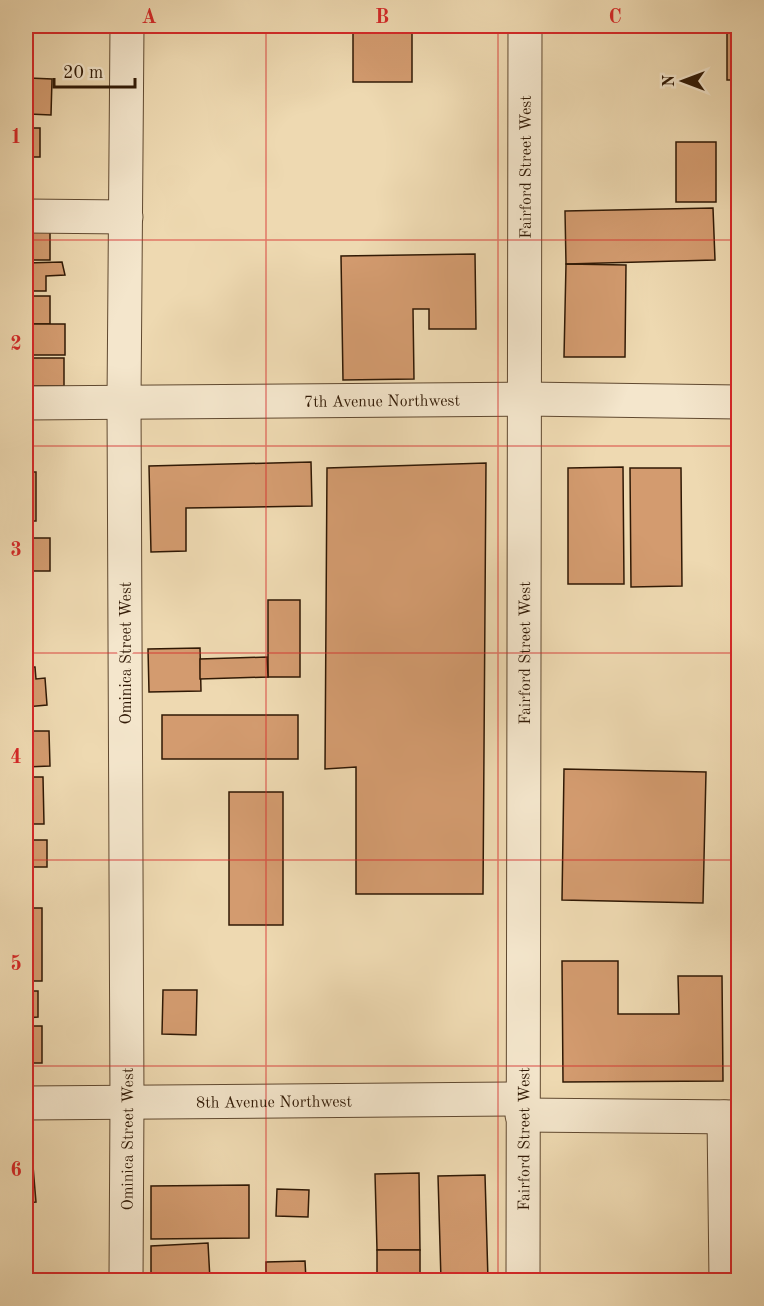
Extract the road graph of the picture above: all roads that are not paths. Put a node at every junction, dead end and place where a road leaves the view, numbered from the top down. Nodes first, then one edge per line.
1 (127, 26) edge
2 (525, 26) edge
3 (26, 216) edge
4 (126, 217) junction
5 (526, 399) junction
6 (124, 402) junction
7 (738, 402) edge
8 (26, 403) edge
9 (127, 1101) junction
10 (26, 1102) edge
11 (522, 1107) junction
12 (731, 1117) edge
13 (126, 1281) edge
14 (523, 1281) edge
15 (726, 1281) edge

1 - 4 street, Ominica Street West
2 - 5 street, Fairford Street West
3 - 4 street
4 - 6 street, Ominica Street West
5 - 6 street, 7th Avenue Northwest
5 - 7 street, 7th Avenue Northwest
5 - 11 street, Fairford Street West
6 - 8 street, 7th Avenue Northwest
6 - 9 street, Ominica Street West
9 - 10 street, 8th Avenue Northwest
9 - 11 street, 8th Avenue Northwest
9 - 13 street, Ominica Street West
11 - 12 street, 8th Avenue Northwest
11 - 14 street, Fairford Street West
12 - 15 street

